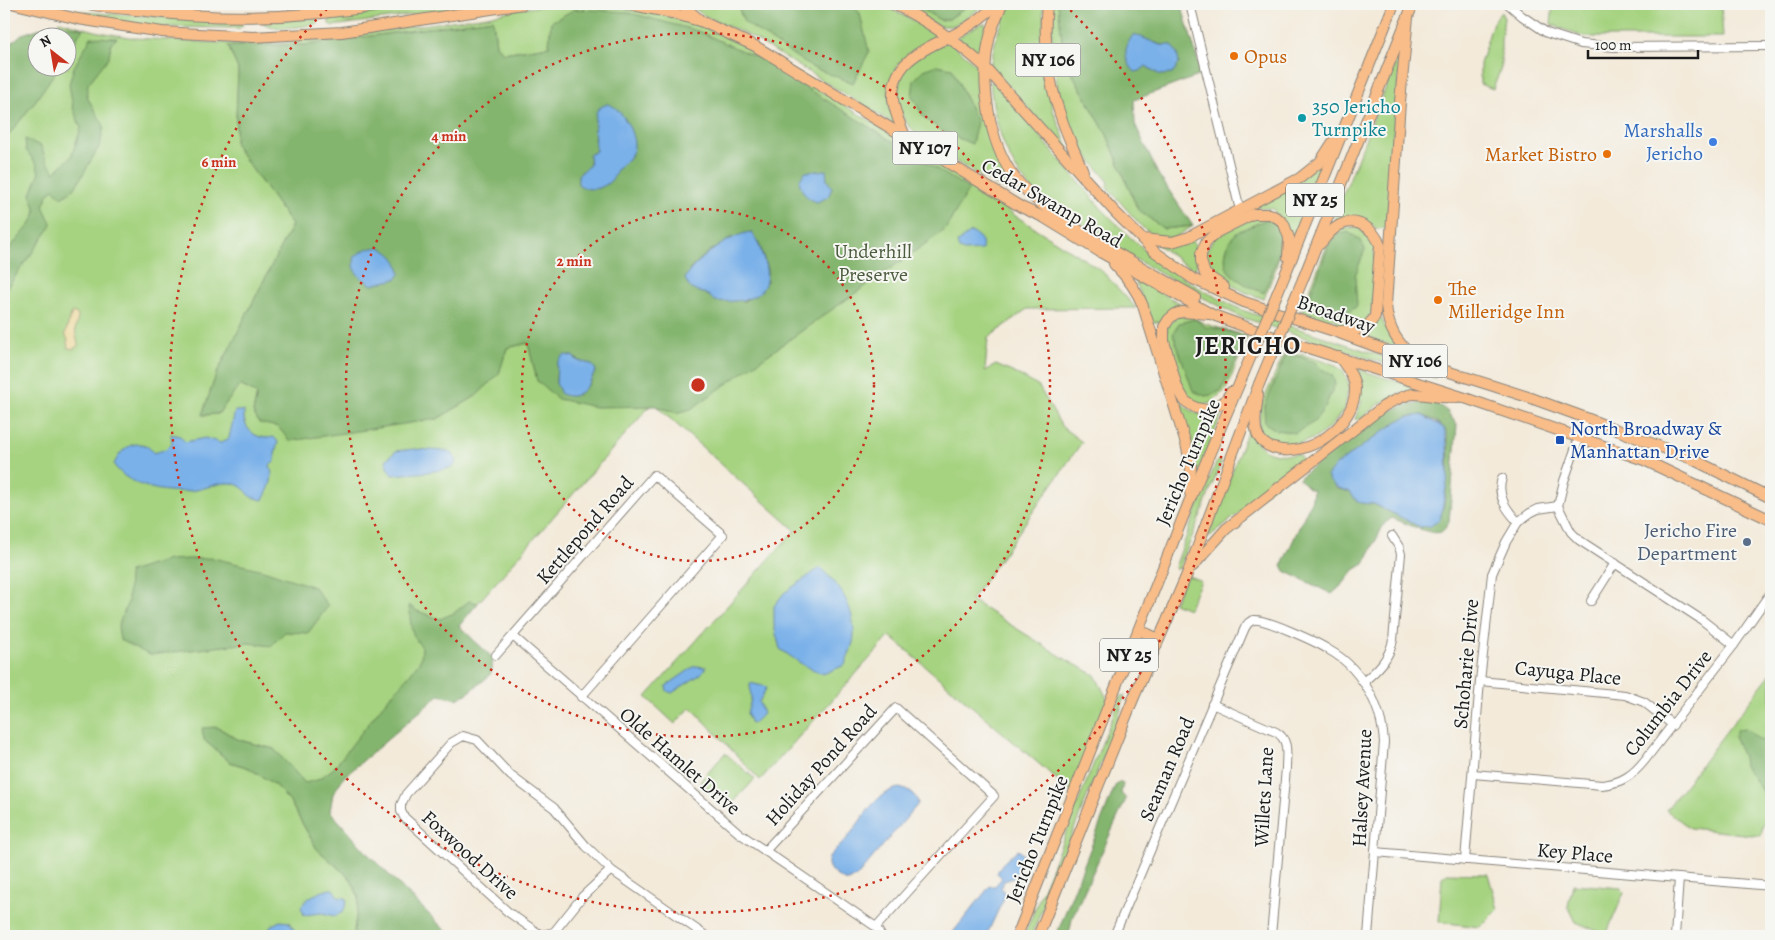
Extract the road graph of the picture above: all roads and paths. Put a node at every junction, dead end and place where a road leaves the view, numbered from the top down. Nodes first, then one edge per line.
1 (15, 4) edge
2 (88, 4) edge
3 (389, 4) edge
4 (523, 4) edge
5 (628, 4) edge
6 (681, 4) edge
7 (893, 4) edge
8 (997, 4) edge
9 (1002, 4) edge
10 (1047, 4) edge
11 (1190, 4) edge
12 (1394, 4) edge
13 (1413, 4) edge
14 (1508, 4) edge
15 (1408, 17) junction
16 (704, 22) junction
17 (948, 37) junction
18 (1771, 46) edge
19 (986, 67) junction
20 (1343, 129) junction
21 (905, 136) junction
22 (1086, 179) junction
23 (1240, 210) junction
24 (1142, 239) junction
25 (1315, 250) junction
26 (1100, 252) junction
27 (1287, 270) junction
28 (1244, 302) junction
29 (1213, 314) junction
30 (1334, 331) junction
31 (1274, 337) junction
32 (1339, 357) junction
33 (1418, 362) junction
34 (1243, 375) junction
35 (1259, 384) junction
36 (1462, 397) junction
37 (1586, 418) junction
38 (1580, 438) junction
39 (1502, 478) dead end
40 (1771, 498) edge
41 (1189, 502) junction
42 (1558, 506) junction
43 (1771, 520) edge
44 (1518, 522) junction
45 (1392, 536) dead end
46 (1615, 563) junction
47 (1188, 572) junction
48 (1771, 592) edge
49 (1591, 601) dead end
50 (1256, 620) joint
51 (1139, 630) junction
52 (514, 637) junction
53 (1159, 639) junction
54 (1734, 645) junction
55 (496, 655) dead end
56 (1480, 681) junction
57 (1363, 682) junction
58 (581, 697) junction
59 (1212, 704) junction
60 (1673, 724) junction
61 (1472, 774) junction
62 (765, 851) junction
63 (1375, 852) junction
64 (1465, 860) junction
65 (611, 870) junction
66 (1679, 878) junction
67 (1771, 886) edge
68 (876, 927) junction
69 (706, 936) edge
70 (880, 936) edge
71 (1017, 936) edge
72 (1038, 936) edge
73 (1114, 936) edge
74 (1271, 936) edge
75 (1368, 936) edge
76 (1675, 936) edge

1 - 4 main road
2 - 3 main road
5 - 16 main road, Cedar Swamp Road / NY 107
6 - 16 main road
7 - 17 main road, Cedar Swamp Road
8 - 17 main road
9 - 19 main road, NY 106
10 - 22 main road, NY 106
11 - 23 street
12 - 20 main road, Jericho Turnpike / NY 25
13 - 15 main road, Jericho Turnpike / NY 25
14 - 18 street
15 - 25 main road, Jericho Turnpike / NY 25
15 - 33 main road
16 - 21 main road, Cedar Swamp Road / NY 107
17 - 19 main road, Cedar Swamp Road
17 - 21 main road
19 - 22 main road, Cedar Swamp Road
19 - 31 main road, NY 106
20 - 23 main road
20 - 27 main road, Jericho Turnpike / NY 25
21 - 26 main road, Cedar Swamp Road / NY 107
22 - 24 main road, Cedar Swamp Road / NY 106
23 - 24 main road
24 - 28 main road, Cedar Swamp Road / NY 106
25 - 30 main road
25 - 35 main road, Jericho Turnpike / NY 25, bridge
26 - 29 main road, Cedar Swamp Road / NY 107
26 - 41 main road
27 - 28 main road
27 - 34 main road, Jericho Turnpike / NY 25, bridge
28 - 30 main road, Broadway / NY 106
29 - 31 main road, Cedar Swamp Road / NY 107
29 - 34 main road
30 - 33 main road, Broadway / NY 106
31 - 32 main road, NY 106
32 - 35 main road
32 - 36 main road, NY 106
33 - 37 main road, Broadway / NY 106
34 - 41 main road, Jericho Turnpike / NY 25
35 - 47 main road, Jericho Turnpike / NY 25
36 - 38 main road, NY 106
36 - 47 main road
37 - 38 street
37 - 40 main road, NY 106
38 - 42 street
38 - 43 main road, NY 106
39 - 44 street
41 - 51 main road, Jericho Turnpike / NY 25
42 - 44 street, Schoharie Drive
42 - 46 street
44 - 56 street, Schoharie Drive
45 - 57 street
46 - 49 street
46 - 54 street
47 - 53 main road, Jericho Turnpike / NY 25
48 - 54 street, Columbia Drive
50 - 57 street, Halsey Avenue
50 - 59 street, Seaman Road
51 - 53 main road
51 - 71 main road, Jericho Turnpike / NY 25
52 - 55 street, Kettlepond Road
52 - 58 street, Olde Hamlet Drive
52 - 58 street, Kettlepond Road
53 - 72 main road, Jericho Turnpike / NY 25
54 - 60 street, Columbia Drive
56 - 60 street, Cayuga Place
56 - 61 street, Schoharie Drive
57 - 63 street, Halsey Avenue
58 - 62 street, Olde Hamlet Drive
59 - 73 street, Seaman Road
59 - 74 street, Willets Lane
60 - 61 street, Columbia Drive
61 - 64 street, Schoharie Drive
62 - 68 street, Olde Hamlet Drive
62 - 68 street, Holiday Pond Road
63 - 64 street, Key Place
63 - 75 street, Halsey Avenue
64 - 66 street, Key Place
65 - 65 street, Foxwood Drive
65 - 69 street, Foxwood Drive
66 - 67 street, Key Place
66 - 76 street
68 - 70 street

